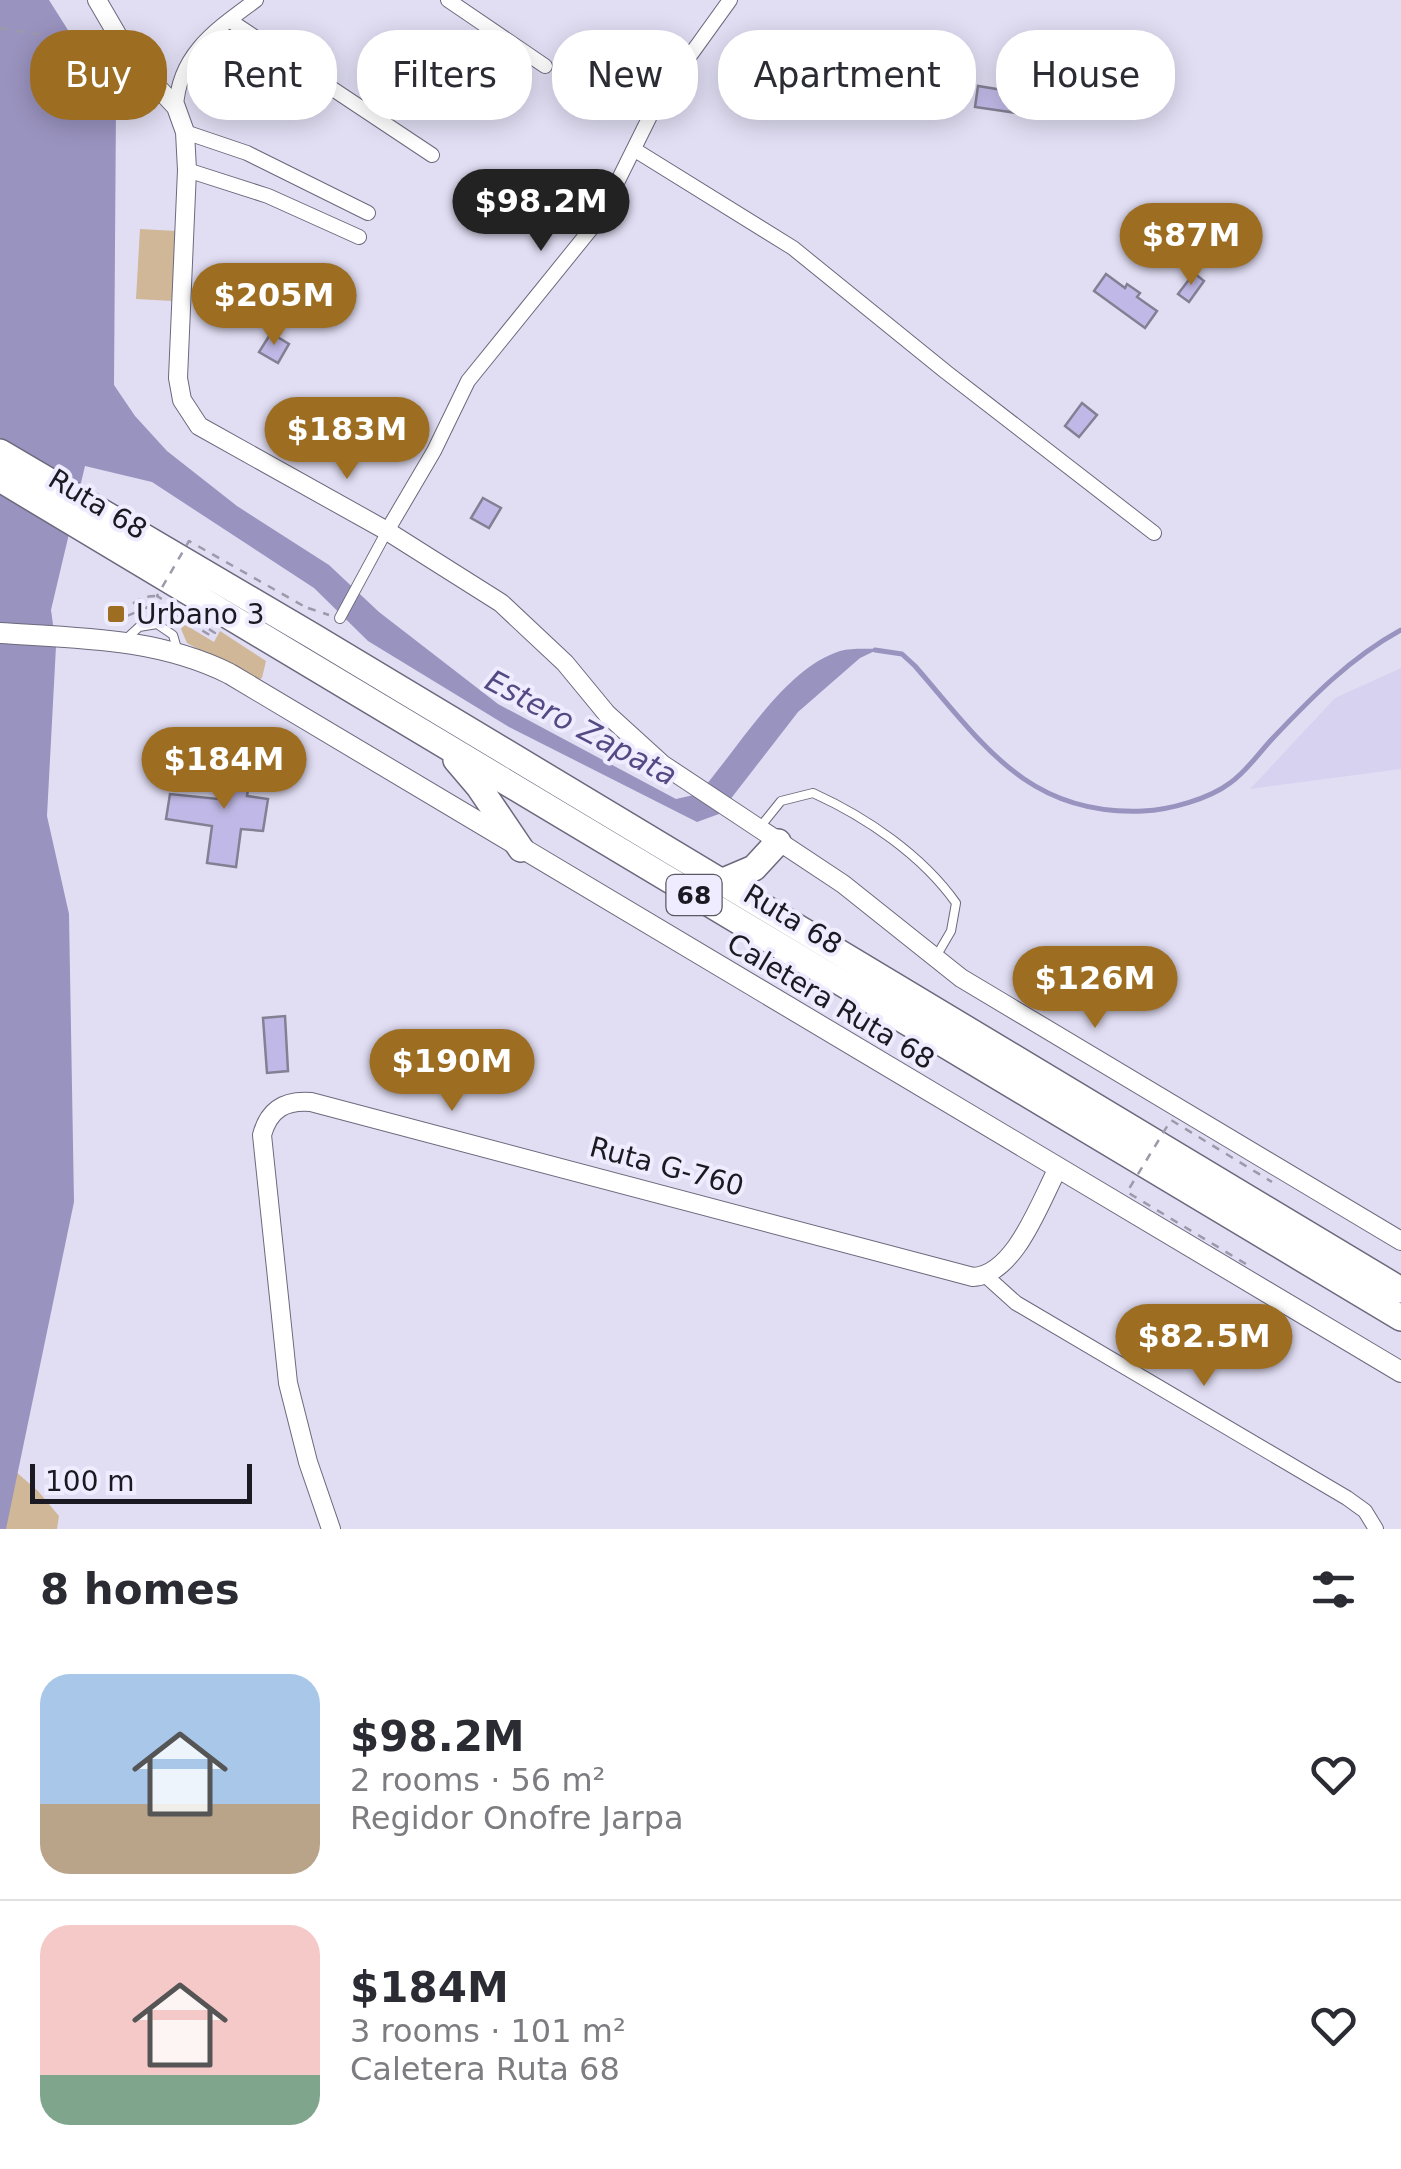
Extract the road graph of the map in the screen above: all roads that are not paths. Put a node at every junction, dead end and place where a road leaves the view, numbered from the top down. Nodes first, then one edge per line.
1 (98, 0) edge
2 (256, 0) edge
3 (448, 0) edge
4 (730, 0) edge
5 (229, 20) junction
6 (545, 66) dead end
7 (176, 107) junction
8 (185, 132) junction
9 (634, 150) junction
10 (432, 154) dead end
11 (187, 170) junction
12 (368, 213) dead end
13 (360, 237) dead end
14 (0, 452) edge
15 (0, 480) edge
16 (388, 531) junction
17 (1154, 533) dead end
18 (340, 618) road end
19 (0, 633) edge
20 (438, 742) junction
21 (768, 835) junction
22 (521, 848) junction
23 (721, 882) junction
24 (935, 959) junction
25 (1058, 1168) junction
26 (1401, 1241) edge
27 (986, 1276) junction
28 (1401, 1290) edge
29 (1401, 1318) edge
30 (1401, 1372) edge
31 (331, 1529) edge
32 (1376, 1529) edge

1 - 7 street
2 - 5 street
3 - 6 street
4 - 9 street
5 - 7 street
5 - 10 street
7 - 8 street
8 - 11 street
8 - 12 street
9 - 16 street
9 - 17 street
11 - 13 street
11 - 16 street
14 - 23 highway, Ruta 68 / 68
15 - 20 highway, Ruta 68 / 68
16 - 18 street
16 - 21 street
19 - 22 main road, Caletera Ruta 68
20 - 22 highway
20 - 29 highway, Ruta 68 / 68
21 - 23 highway
21 - 24 street
21 - 24 lane
22 - 25 main road, Caletera Ruta 68
23 - 28 highway, Ruta 68 / 68
24 - 26 street
25 - 27 street
25 - 30 main road, Caletera Ruta 68
27 - 31 street, Ruta G-760
27 - 32 street

